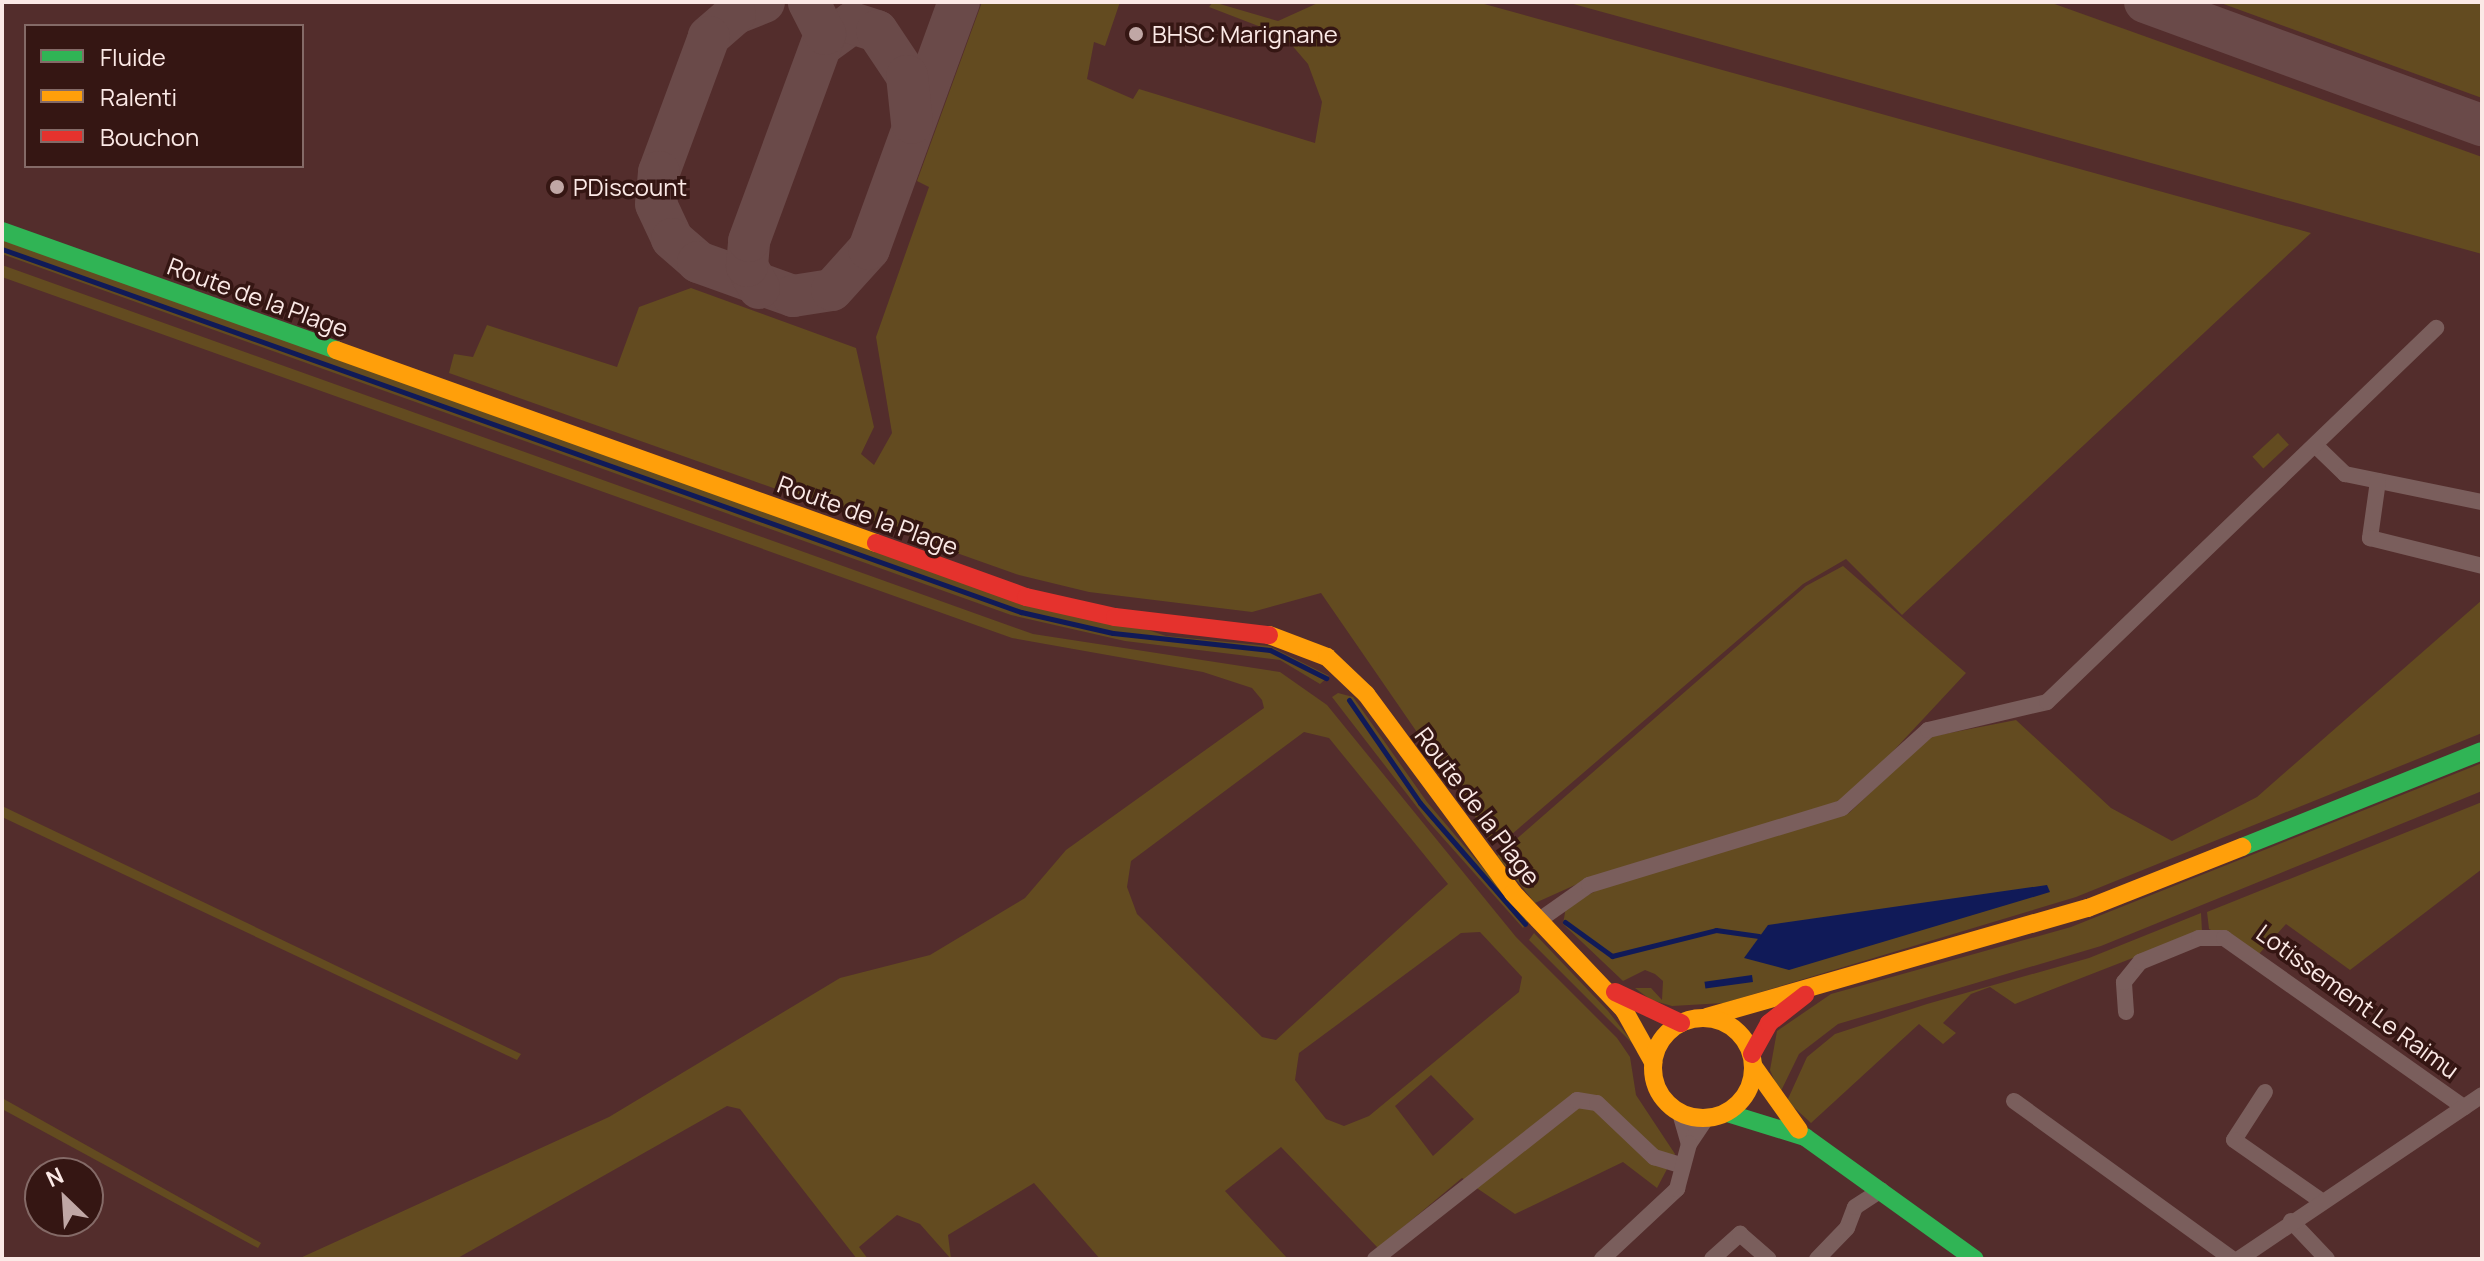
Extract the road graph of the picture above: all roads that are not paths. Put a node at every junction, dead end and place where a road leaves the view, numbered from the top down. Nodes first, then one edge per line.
1 (2, 231) edge
2 (2436, 328) dead end
3 (2315, 445) junction
4 (2378, 481) junction
5 (2482, 502) edge
6 (2482, 566) edge
7 (2482, 751) edge
8 (1538, 921) junction
9 (1838, 978) junction
10 (1601, 982) junction
11 (2126, 1012) dead end
12 (1707, 1017) junction
13 (1681, 1023) junction
14 (1753, 1060) junction
15 (1653, 1062) junction
16 (2265, 1092) dead end
17 (2482, 1095) edge
18 (2014, 1101) dead end
19 (2464, 1107) junction
20 (1680, 1113) junction
21 (1727, 1113) junction
22 (1706, 1119) junction
23 (1805, 1137) junction
24 (1689, 1144) junction
25 (1683, 1166) junction
26 (1881, 1190) junction
27 (2320, 1200) junction
28 (2291, 1221) junction
29 (1375, 1259) edge
30 (1602, 1259) edge
31 (1712, 1259) edge
32 (1769, 1259) edge
33 (1817, 1259) edge
34 (1975, 1259) edge
35 (2232, 1259) edge
36 (2239, 1259) edge
37 (2327, 1259) edge

1 - 8 street, Route de la Plage
2 - 3 street
3 - 4 street
3 - 8 street
4 - 5 street
4 - 6 street
7 - 9 street
8 - 10 street, Route de la Plage
9 - 12 street
9 - 14 street
10 - 13 street, Route de la Plage
10 - 15 street, Route de la Plage
11 - 19 street, Lotissement Le Raimu
12 - 13 street
12 - 14 street
13 - 15 street
14 - 21 street
14 - 23 street
15 - 20 street
16 - 27 street
17 - 19 street
18 - 35 street
19 - 27 street
20 - 22 street
20 - 24 street
21 - 22 street
21 - 23 street
22 - 24 street
23 - 26 street
24 - 25 street
25 - 29 street
25 - 30 street
26 - 33 street
26 - 34 street
27 - 28 street
28 - 36 street
28 - 37 street
31 - 32 street

